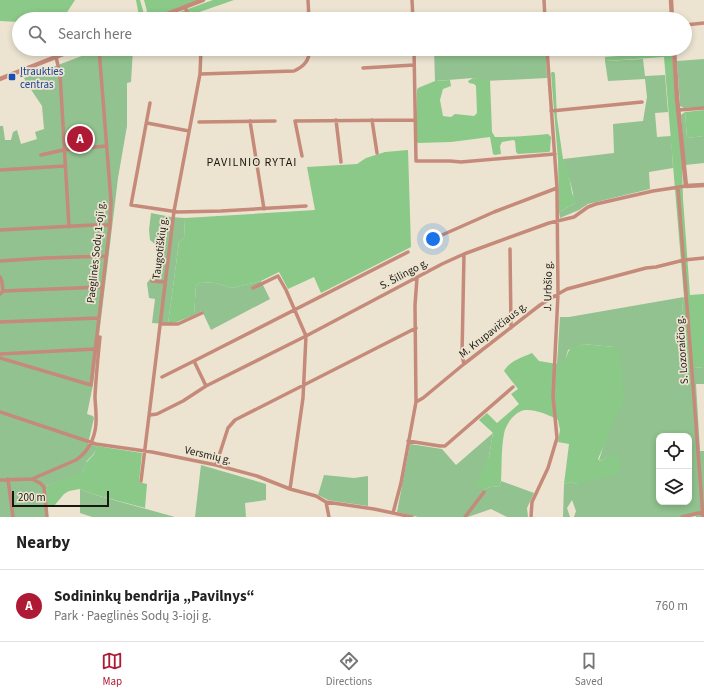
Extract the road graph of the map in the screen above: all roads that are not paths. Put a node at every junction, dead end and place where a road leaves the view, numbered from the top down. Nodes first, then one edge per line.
1 (203, 0) edge
2 (308, 0) edge
3 (412, 0) edge
4 (544, 0) edge
5 (671, 0) edge
6 (196, 1) edge
7 (185, 7) junction
8 (172, 12) edge
9 (187, 12) edge
10 (309, 12) edge
11 (413, 12) edge
12 (545, 12) edge
13 (672, 12) edge
14 (704, 23) edge
15 (692, 24) edge
16 (100, 56) edge
17 (201, 56) edge
18 (309, 56) edge
19 (414, 56) edge
20 (547, 56) edge
21 (674, 56) edge
22 (56, 57) joint
23 (414, 66) junction
24 (363, 68) dead end
25 (200, 74) junction
26 (0, 79) edge
27 (642, 102) dead end
28 (150, 103) dead end
29 (704, 108) edge
30 (678, 110) junction
31 (551, 111) junction
32 (336, 120) junction
33 (372, 120) junction
34 (415, 120) junction
35 (250, 121) junction
36 (274, 121) dead end
37 (199, 122) dead end
38 (147, 123) junction
39 (189, 131) junction
40 (106, 146) junction
41 (64, 150) junction
42 (377, 153) dead end
43 (555, 154) junction
44 (40, 155) dead end
45 (302, 156) dead end
46 (340, 162) dead end
47 (65, 166) junction
48 (0, 170) edge
49 (704, 185) edge
50 (686, 186) junction
51 (557, 188) junction
52 (678, 188) junction
53 (306, 206) dead end
54 (264, 209) junction
55 (174, 211) junction
56 (558, 220) junction
57 (110, 225) junction
58 (69, 226) junction
59 (0, 230) edge
60 (433, 238) dead end
61 (510, 249) dead end
62 (408, 252) dead end
63 (464, 254) junction
64 (106, 256) junction
65 (704, 258) edge
66 (684, 260) junction
67 (0, 261) edge
68 (0, 277) edge
69 (417, 278) junction
70 (152, 280) dead end
71 (165, 282) junction
72 (102, 287) junction
73 (253, 288) dead end
74 (3, 291) junction
75 (0, 294) edge
76 (558, 294) junction
77 (294, 310) junction
78 (202, 313) dead end
79 (99, 318) junction
80 (0, 322) edge
81 (160, 324) junction
82 (416, 328) junction
83 (511, 328) junction
84 (306, 336) junction
85 (100, 337) dead end
86 (95, 349) junction
87 (0, 354) edge
88 (0, 358) edge
89 (194, 361) junction
90 (464, 364) junction
91 (162, 377) dead end
92 (206, 386) junction
93 (303, 386) junction
94 (513, 387) dead end
95 (416, 402) junction
96 (0, 412) edge
97 (150, 415) junction
98 (92, 442) junction
99 (408, 442) junction
100 (145, 450) junction
101 (216, 465) junction
102 (8, 479) junction
103 (32, 479) junction
104 (0, 480) edge
105 (141, 481) dead end
106 (290, 489) junction
107 (484, 492) dead end
108 (326, 502) junction
109 (703, 512) junction
110 (393, 513) junction
111 (13, 517) edge
112 (47, 517) edge
113 (329, 517) edge
114 (412, 517) edge
115 (465, 517) edge
116 (531, 517) edge
117 (682, 517) edge
118 (703, 517) edge

1 - 6 street
2 - 10 street
3 - 11 street
4 - 12 street
5 - 13 street
6 - 7 street
7 - 8 street
7 - 9 street
14 - 15 street
16 - 40 street, Paeglinės Sodų 1-oji g.
17 - 25 street, Taugotiškių g.
18 - 25 street
19 - 23 street
20 - 31 street, J. Urbšio g.
21 - 30 street
22 - 26 street
22 - 41 street
23 - 24 street
23 - 34 street
25 - 39 street, Taugotiškių g.
27 - 31 street
28 - 38 street
29 - 30 street
30 - 50 street
31 - 43 street, J. Urbšio g.
32 - 33 street
32 - 45 street
32 - 46 street
33 - 34 street
33 - 42 street
34 - 43 street
35 - 36 street
35 - 37 street
35 - 54 street
38 - 39 street
38 - 55 street
39 - 55 street, Taugotiškių g.
40 - 41 street
40 - 57 street, Paeglinės Sodų 1-oji g.
41 - 44 street
41 - 47 street
43 - 51 street, J. Urbšio g.
47 - 48 street
47 - 58 street
49 - 50 street, S. Šilingo g.
50 - 52 street, S. Šilingo g.
51 - 56 street, J. Urbšio g.
51 - 60 street
52 - 56 street, S. Šilingo g.
52 - 66 street, S. Lozoraičio g.
53 - 54 street
54 - 55 street
55 - 71 street, Taugotiškių g.
56 - 63 street, S. Šilingo g.
56 - 76 street, J. Urbšio g.
57 - 58 street
57 - 64 street, Paeglinės Sodų 1-oji g.
58 - 59 street
61 - 83 street
62 - 77 street
63 - 69 street, S. Šilingo g.
63 - 90 street
64 - 67 street
64 - 72 street, Paeglinės Sodų 1-oji g.
65 - 66 street, M. Krupavičiaus g.
66 - 76 street, M. Krupavičiaus g.
66 - 109 street, S. Lozoraičio g.
68 - 74 street
69 - 82 street
69 - 84 street, S. Šilingo g.
70 - 71 street
71 - 81 street, Taugotiškių g.
72 - 74 street
72 - 79 street, Paeglinės Sodų 1-oji g.
73 - 77 street
74 - 75 street
76 - 83 street, M. Krupavičiaus g.
76 - 116 street, J. Urbšio g.
77 - 84 street
77 - 89 street
78 - 81 street
79 - 80 street
79 - 86 street, Paeglinės Sodų 1-oji g.
81 - 97 street, Taugotiškių g.
82 - 93 street
82 - 95 street
83 - 90 street, M. Krupavičiaus g.
84 - 92 street, S. Šilingo g.
84 - 93 street
85 - 98 street
86 - 87 street
86 - 88 street, Paeglinės Sodų 1-oji g.
89 - 91 street
89 - 92 street
90 - 95 street, M. Krupavičiaus g.
92 - 97 street, S. Šilingo g.
93 - 101 street
93 - 106 street
94 - 99 street
95 - 99 street
96 - 98 street, Versmių g.
97 - 100 street, Taugotiškių g.
98 - 100 street, Versmių g.
98 - 103 street
99 - 110 street
100 - 101 street, Versmių g.
100 - 105 street, Taugotiškių g.
101 - 106 street, Versmių g.
102 - 103 street
102 - 104 street
102 - 111 street
103 - 112 street
106 - 108 street, Versmių g.
107 - 115 street
108 - 110 street, Versmių g.
108 - 113 street
109 - 117 street
109 - 118 street, S. Lozoraičio g.
110 - 114 street, Versmių g.

